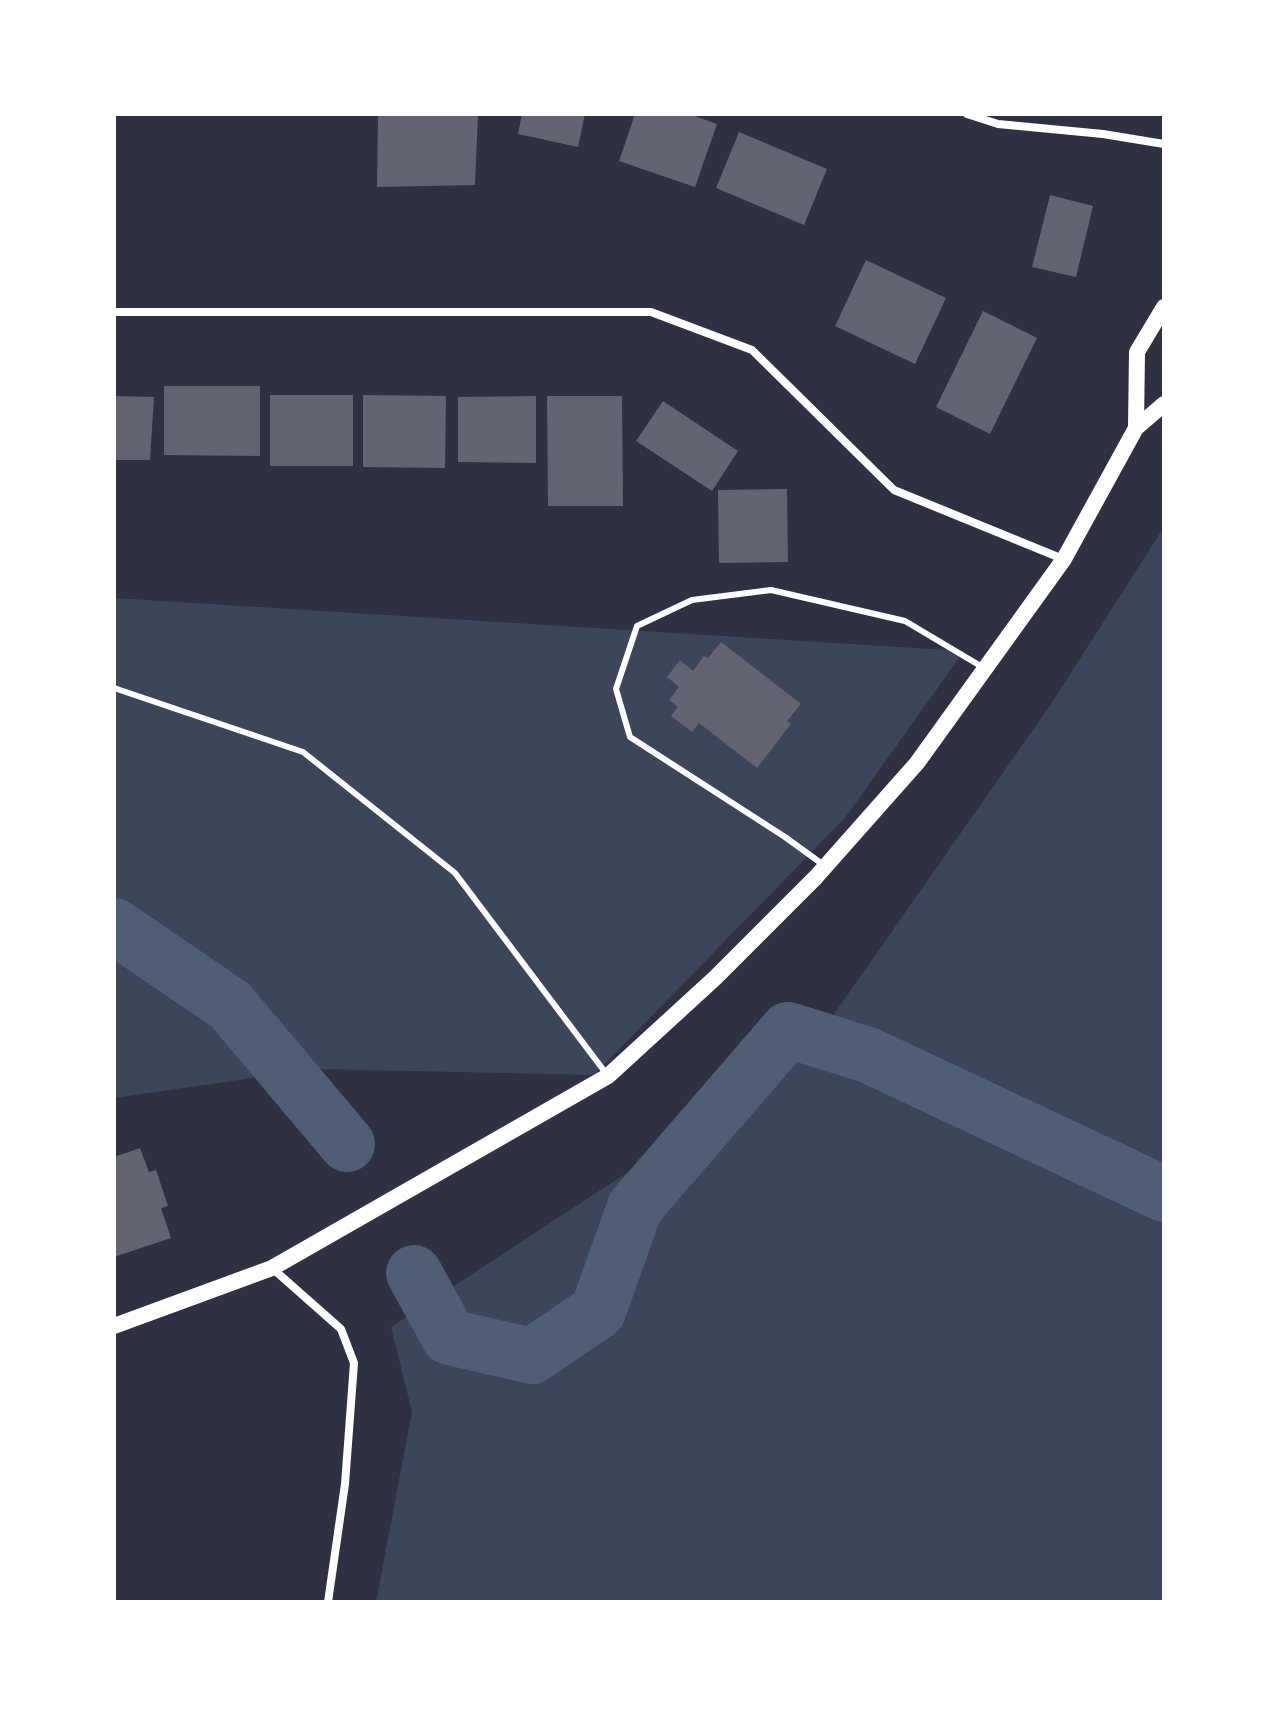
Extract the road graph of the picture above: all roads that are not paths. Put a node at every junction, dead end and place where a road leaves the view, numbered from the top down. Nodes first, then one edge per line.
1 (967, 114) edge
2 (1164, 144) edge
3 (1164, 307) edge
4 (114, 312) edge
5 (1164, 404) edge
6 (1136, 428) junction
7 (1064, 559) junction
8 (986, 669) junction
9 (114, 688) edge
10 (825, 866) junction
11 (608, 1076) junction
12 (272, 1268) junction
13 (114, 1326) edge
14 (328, 1602) edge

1 - 2 street
3 - 6 main road
4 - 7 street
5 - 6 main road
6 - 7 main road
7 - 8 main road
8 - 10 main road
8 - 10 lane
9 - 11 lane
10 - 11 main road
11 - 12 main road
12 - 13 main road
12 - 14 street

